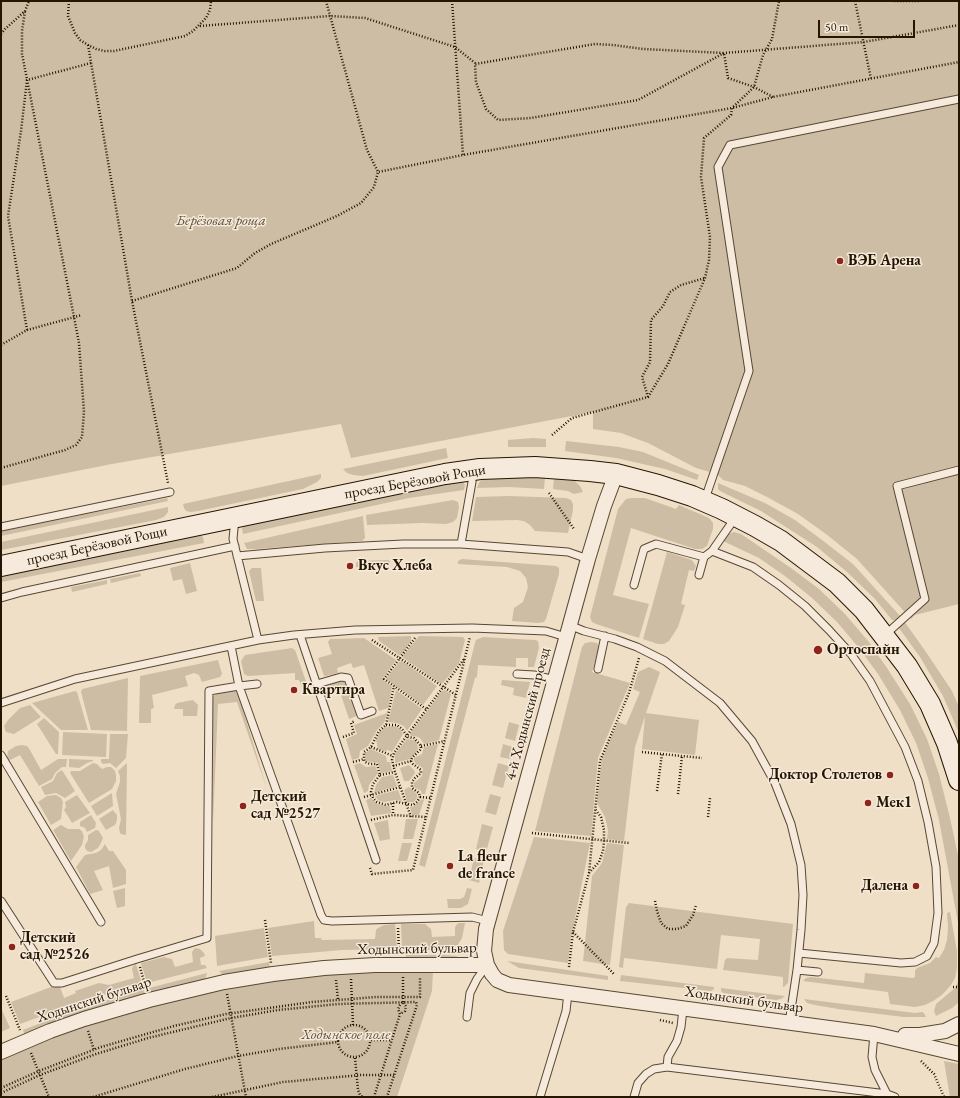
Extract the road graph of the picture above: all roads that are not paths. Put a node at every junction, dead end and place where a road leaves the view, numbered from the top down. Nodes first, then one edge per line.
1 (959, 99) edge
2 (480, 469) junction
3 (959, 470) edge
4 (616, 474) junction
5 (170, 492) road end
6 (705, 502) junction
7 (737, 516) junction
8 (235, 518) junction
9 (1, 527) edge
10 (461, 544) junction
11 (235, 546) junction
12 (712, 551) junction
13 (237, 556) junction
14 (704, 557) junction
15 (588, 559) junction
16 (1, 566) edge
17 (699, 575) dead end
18 (634, 585) dead end
19 (1, 598) edge
20 (568, 631) junction
21 (300, 635) junction
22 (884, 635) junction
23 (605, 636) junction
24 (258, 640) junction
25 (231, 646) junction
26 (598, 668) dead end
27 (517, 674) dead end
28 (555, 680) junction
29 (257, 684) dead end
30 (317, 684) junction
31 (239, 686) junction
32 (1, 703) edge
33 (372, 711) dead end
34 (1, 755) edge
35 (959, 780) edge
36 (376, 860) dead end
37 (1, 901) edge
38 (488, 921) junction
39 (101, 922) dead end
40 (799, 953) junction
41 (487, 965) junction
42 (797, 970) junction
43 (818, 972) dead end
44 (568, 993) junction
45 (683, 1008) junction
46 (467, 1017) dead end
47 (790, 1023) junction
48 (959, 1024) edge
49 (877, 1035) junction
50 (1, 1052) edge
51 (959, 1054) edge
52 (667, 1068) junction
53 (887, 1094) junction
54 (540, 1097) edge
55 (634, 1097) edge
56 (895, 1097) edge

1 - 6 lane
2 - 4 street, проезд Берёзовой Рощи
2 - 8 street, проезд Берёзовой Рощи
2 - 10 lane
3 - 22 lane
4 - 6 street, проезд Берёзовой Рощи
4 - 15 street, 4-й Ходынский проезд
5 - 9 lane
6 - 7 street, проезд Берёзовой Рощи
7 - 12 lane
7 - 22 street, проезд Берёзовой Рощи
8 - 11 lane
8 - 16 street, проезд Берёзовой Рощи
10 - 13 lane
10 - 15 lane
11 - 13 lane
11 - 19 lane
12 - 14 lane
12 - 40 lane
13 - 24 lane
14 - 17 lane
14 - 18 lane
15 - 20 street, 4-й Ходынский проезд
20 - 21 lane
20 - 23 lane
20 - 28 street, 4-й Ходынский проезд
21 - 24 lane
21 - 30 lane
22 - 35 street, проезд Берёзовой Рощи
23 - 26 lane
23 - 40 lane
24 - 25 lane
25 - 31 lane
25 - 32 lane
27 - 28 lane
28 - 38 street, 4-й Ходынский проезд
29 - 31 lane
30 - 33 lane
30 - 36 lane
31 - 37 lane
31 - 38 lane
34 - 39 lane
38 - 41 street, 4-й Ходынский проезд
40 - 42 lane
41 - 44 street, Ходынский бульвар
41 - 46 lane
41 - 50 street, Ходынский бульвар
42 - 43 lane
42 - 47 lane
44 - 45 street, Ходынский бульвар
44 - 54 lane
45 - 47 street, Ходынский бульвар
45 - 52 lane
47 - 49 street, Ходынский бульвар
48 - 49 street, Ходынский бульвар
49 - 51 street, Ходынский бульвар
49 - 53 lane
52 - 53 lane
52 - 55 lane
53 - 56 lane

